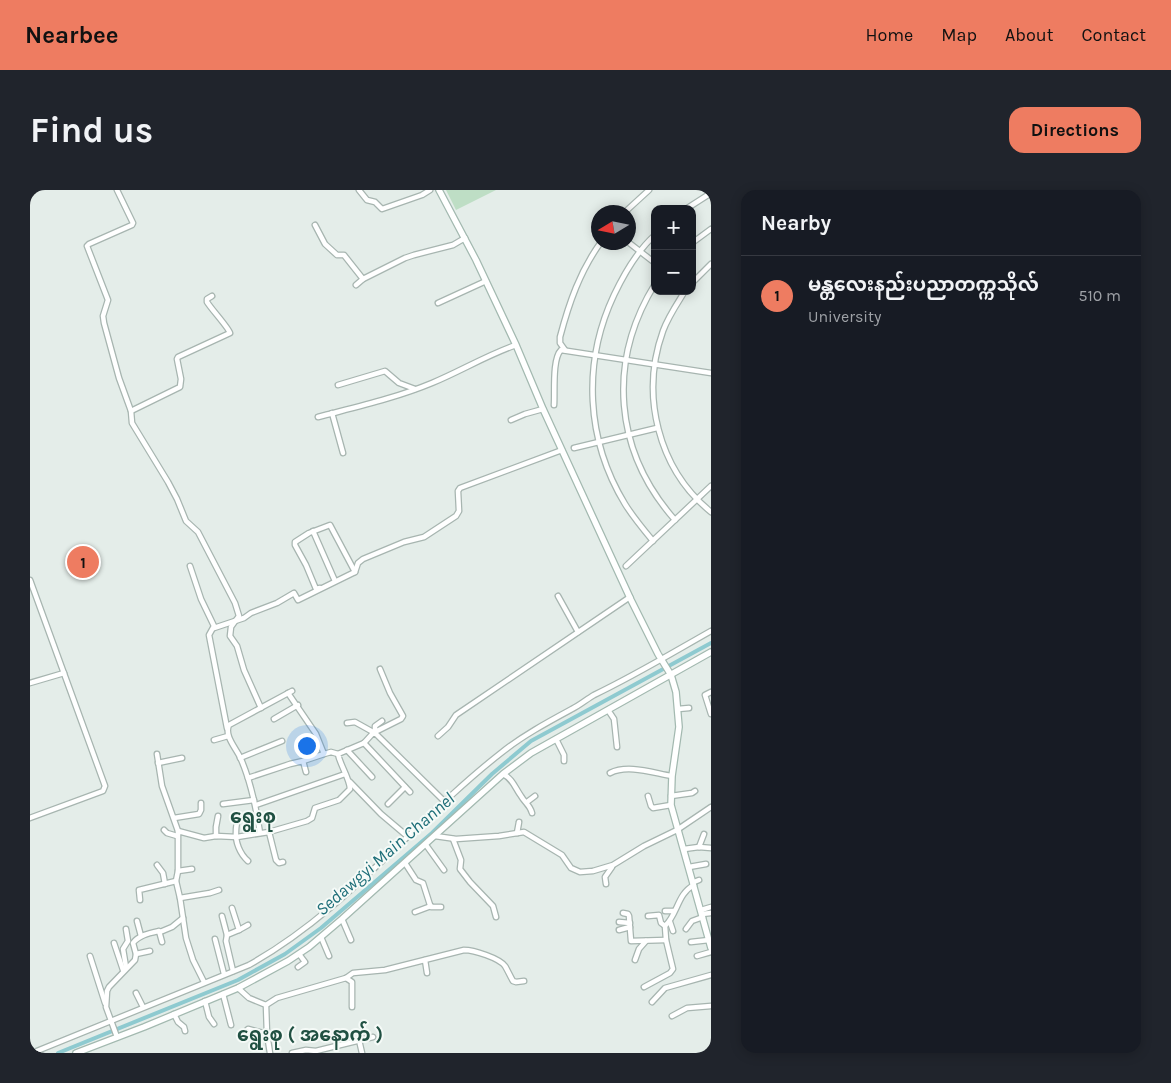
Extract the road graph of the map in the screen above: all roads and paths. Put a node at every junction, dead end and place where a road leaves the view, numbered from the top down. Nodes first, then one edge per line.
1 (117, 190) edge
2 (358, 190) edge
3 (430, 190) edge
4 (439, 190) edge
5 (649, 190) edge
6 (711, 193) edge
7 (633, 205) edge
8 (692, 205) edge
9 (316, 225) dead end
10 (711, 229) edge
11 (464, 238) junction
12 (651, 240) edge
13 (696, 240) edge
14 (636, 248) edge
15 (596, 250) edge
16 (651, 260) edge
17 (711, 264) edge
18 (363, 278) junction
19 (696, 279) edge
20 (486, 281) junction
21 (356, 285) dead end
22 (651, 292) edge
23 (683, 295) edge
24 (212, 296) dead end
25 (438, 303) dead end
26 (516, 345) junction
27 (565, 350) junction
28 (594, 354) junction
29 (625, 359) junction
30 (654, 364) junction
31 (711, 373) edge
32 (338, 386) dead end
33 (415, 389) junction
34 (554, 405) dead end
35 (543, 409) junction
36 (130, 410) junction
37 (332, 413) junction
38 (318, 417) dead end
39 (511, 420) dead end
40 (657, 428) junction
41 (574, 448) dead end
42 (562, 450) junction
43 (343, 453) dead end
44 (711, 486) edge
45 (697, 499) junction
46 (711, 512) edge
47 (675, 520) junction
48 (313, 532) junction
49 (653, 541) junction
50 (190, 566) dead end
51 (626, 566) dead end
52 (356, 572) junction
53 (30, 580) edge
54 (335, 581) junction
55 (320, 588) junction
56 (558, 596) dead end
57 (630, 597) junction
58 (238, 619) junction
59 (214, 628) junction
60 (578, 632) junction
61 (711, 632) edge
62 (711, 652) edge
63 (662, 661) junction
64 (380, 669) dead end
65 (64, 673) junction
66 (669, 673) junction
67 (30, 683) edge
68 (711, 692) edge
69 (298, 706) junction
70 (261, 708) junction
71 (689, 708) dead end
72 (678, 709) junction
73 (608, 710) junction
74 (711, 714) edge
75 (274, 719) dead end
76 (382, 721) dead end
77 (347, 723) dead end
78 (228, 728) junction
79 (374, 732) junction
80 (228, 736) junction
81 (438, 736) dead end
82 (556, 739) junction
83 (214, 740) dead end
84 (282, 741) dead end
85 (364, 743) junction
86 (618, 747) dead end
87 (347, 750) junction
88 (157, 754) dead end
89 (324, 754) junction
90 (338, 754) junction
91 (182, 758) dead end
92 (240, 758) junction
93 (564, 761) dead end
94 (303, 762) junction
95 (158, 763) junction
96 (658, 766) dead end
97 (306, 772) dead end
98 (656, 772) junction
99 (610, 773) dead end
100 (345, 774) junction
101 (503, 774) junction
102 (672, 776) junction
103 (372, 777) dead end
104 (248, 778) junction
105 (349, 781) junction
106 (405, 787) junction
107 (695, 791) dead end
108 (410, 792) dead end
109 (535, 796) dead end
110 (648, 796) dead end
111 (671, 796) junction
112 (444, 801) junction
113 (255, 802) junction
114 (527, 802) junction
115 (201, 803) dead end
116 (223, 804) dead end
117 (388, 804) dead end
118 (671, 805) junction
119 (711, 807) edge
120 (532, 813) dead end
121 (236, 814) dead end
122 (218, 816) dead end
123 (30, 818) edge
124 (174, 818) junction
125 (519, 822) dead end
126 (164, 830) dead end
127 (677, 830) junction
128 (269, 832) junction
129 (178, 833) junction
130 (260, 833) junction
131 (517, 833) junction
132 (704, 834) dead end
133 (216, 836) junction
134 (407, 836) junction
135 (434, 836) junction
136 (237, 838) junction
137 (453, 839) junction
138 (711, 842) edge
139 (426, 845) junction
140 (699, 847) junction
141 (710, 848) edge
142 (684, 849) junction
143 (248, 861) dead end
144 (283, 862) dead end
145 (405, 863) junction
146 (706, 864) dead end
147 (157, 865) dead end
148 (613, 866) junction
149 (689, 867) junction
150 (192, 870) dead end
151 (444, 870) dead end
152 (178, 871) junction
153 (176, 881) junction
154 (695, 882) junction
155 (165, 884) junction
156 (606, 884) dead end
157 (218, 890) dead end
158 (180, 898) junction
159 (140, 900) dead end
160 (431, 906) junction
161 (440, 907) dead end
162 (711, 907) edge
163 (232, 908) dead end
164 (665, 911) dead end
165 (677, 911) junction
166 (415, 912) dead end
167 (623, 913) dead end
168 (711, 913) edge
169 (702, 914) junction
170 (222, 916) dead end
171 (648, 916) dead end
172 (496, 917) dead end
173 (182, 918) junction
174 (342, 919) junction
175 (137, 920) dead end
176 (619, 922) dead end
177 (670, 922) junction
178 (248, 925) dead end
179 (630, 925) junction
180 (665, 926) junction
181 (126, 929) dead end
182 (686, 929) dead end
183 (239, 930) junction
184 (619, 930) dead end
185 (673, 931) dead end
186 (160, 932) junction
187 (228, 935) junction
188 (141, 936) junction
189 (321, 937) junction
190 (215, 939) dead end
191 (351, 940) dead end
192 (666, 940) junction
193 (709, 940) junction
194 (646, 941) junction
195 (162, 942) dead end
196 (691, 942) dead end
197 (114, 943) dead end
198 (711, 948) edge
199 (150, 951) dead end
200 (711, 952) edge
201 (136, 954) junction
202 (299, 954) junction
203 (90, 956) dead end
204 (329, 956) dead end
205 (697, 956) dead end
206 (425, 960) junction
207 (635, 960) dead end
208 (311, 961) dead end
209 (305, 962) junction
210 (298, 968) dead end
211 (233, 970) junction
212 (121, 972) junction
213 (427, 973) dead end
214 (224, 974) junction
215 (711, 975) edge
216 (346, 978) junction
217 (524, 981) dead end
218 (204, 982) junction
219 (644, 986) dead end
220 (238, 988) junction
221 (136, 994) dead end
222 (223, 994) junction
223 (205, 1001) junction
224 (652, 1002) dead end
225 (266, 1005) junction
226 (711, 1006) edge
227 (106, 1007) junction
228 (143, 1007) junction
229 (352, 1007) dead end
230 (174, 1014) junction
231 (672, 1016) dead end
232 (112, 1023) junction
233 (214, 1024) dead end
234 (231, 1025) dead end
235 (185, 1031) dead end
236 (244, 1033) dead end
237 (267, 1034) junction
238 (117, 1036) junction
239 (373, 1037) dead end
240 (359, 1040) junction
241 (269, 1052) edge
242 (312, 1052) edge
243 (32, 1053) edge
244 (76, 1053) edge
245 (292, 1053) edge
246 (362, 1053) edge

1 - 36 street
2 - 3 street
4 - 11 street
5 - 7 street
6 - 8 street
9 - 18 street
10 - 13 street
11 - 18 street
11 - 20 street
12 - 28 street
14 - 16 street
15 - 27 street
17 - 19 street
18 - 21 street
20 - 25 street
20 - 26 street
22 - 29 street
23 - 30 street
24 - 36 street
26 - 33 street
26 - 35 street
27 - 28 street
27 - 34 street
28 - 29 street
28 - 49 street
29 - 30 street
29 - 47 street
30 - 31 street
30 - 40 street
32 - 33 street
33 - 37 street
35 - 39 street
35 - 42 street
36 - 58 street
37 - 38 street
37 - 43 street
40 - 41 street
40 - 45 street
42 - 52 street
42 - 57 street
44 - 45 street
45 - 46 street
45 - 47 street
47 - 49 street
48 - 52 street
48 - 54 street
48 - 55 street
49 - 51 street
50 - 59 street
52 - 54 street
53 - 65 street
54 - 55 street
55 - 58 street
56 - 60 street
57 - 60 street
57 - 63 street
58 - 59 street
58 - 70 street
59 - 78 street
60 - 81 street
61 - 63 street
62 - 66 street
63 - 66 street
63 - 112 street
64 - 79 street
65 - 67 street
65 - 123 street
66 - 72 street
66 - 73 street
68 - 74 street
69 - 70 street
69 - 75 street
69 - 89 street
70 - 78 street
71 - 72 street
72 - 102 street
73 - 82 street
73 - 86 street
76 - 79 street
77 - 79 street
78 - 80 street
79 - 85 street
79 - 112 street
80 - 83 street
80 - 92 street
82 - 93 street
82 - 101 street
84 - 92 street
85 - 87 street
85 - 106 street
87 - 90 street
87 - 103 street
88 - 95 street
89 - 90 street
89 - 94 street
90 - 100 street
91 - 95 street
92 - 104 street
94 - 97 street
94 - 104 street
95 - 124 street
96 - 98 street
98 - 99 street
98 - 102 street
100 - 105 street
100 - 113 street
101 - 114 street
101 - 135 street
102 - 111 street
104 - 113 street
105 - 128 street
105 - 134 street
106 - 108 street
106 - 117 street
107 - 111 street
109 - 114 street
110 - 118 street
111 - 118 street
112 - 134 street
113 - 116 street
113 - 130 street
114 - 120 street
115 - 124 street
118 - 127 street
119 - 127 street
121 - 136 street
122 - 133 street
124 - 129 street
125 - 131 street
126 - 129 street
127 - 142 street
127 - 148 street
128 - 130 street
128 - 144 street
129 - 133 street
129 - 152 street
130 - 136 street
131 - 137 street
131 - 148 street
132 - 140 street
133 - 136 street
134 - 211 street
135 - 137 street
135 - 139 street
136 - 143 street
137 - 172 street
138 - 141 street
139 - 145 street
139 - 151 street
140 - 141 street
140 - 142 street
142 - 149 street
145 - 160 street
145 - 174 street
146 - 149 street
147 - 155 street
148 - 156 street
149 - 154 street
150 - 152 street
152 - 153 street
153 - 155 street
153 - 158 street
154 - 165 street
154 - 169 street
155 - 159 street
157 - 158 street
158 - 173 street
160 - 161 street
160 - 166 street
162 - 169 street
163 - 183 street
164 - 165 street
165 - 177 street
167 - 179 street
168 - 169 street
169 - 182 street
169 - 193 street
170 - 187 street
171 - 180 street
173 - 186 street
173 - 218 street
174 - 189 street
174 - 191 street
175 - 188 street
176 - 179 street
177 - 180 street
177 - 185 street
178 - 183 street
179 - 184 street
179 - 194 street
180 - 192 street
181 - 212 street
183 - 187 street
186 - 188 street
186 - 195 street
187 - 211 street
188 - 201 street
189 - 202 street
189 - 204 street
190 - 214 street
192 - 194 street
192 - 219 street
193 - 196 street
193 - 198 street
194 - 207 street
197 - 212 street
199 - 201 street
200 - 205 street
201 - 212 street
202 - 209 street
202 - 220 street
203 - 227 street
206 - 213 street
206 - 216 street
206 - 217 street
208 - 209 street
209 - 210 street
211 - 214 street
212 - 227 street
214 - 218 street
215 - 224 street
216 - 225 street
216 - 229 street
218 - 228 street
220 - 222 street
220 - 225 street
221 - 228 street
222 - 223 street
222 - 234 street
223 - 230 street
223 - 233 street
225 - 237 street
226 - 231 street
227 - 232 street
228 - 232 street
230 - 235 street
230 - 238 street
232 - 238 street
232 - 243 street
236 - 237 street
237 - 241 street
238 - 244 street
239 - 240 street
240 - 242 street
240 - 246 street
242 - 245 street

